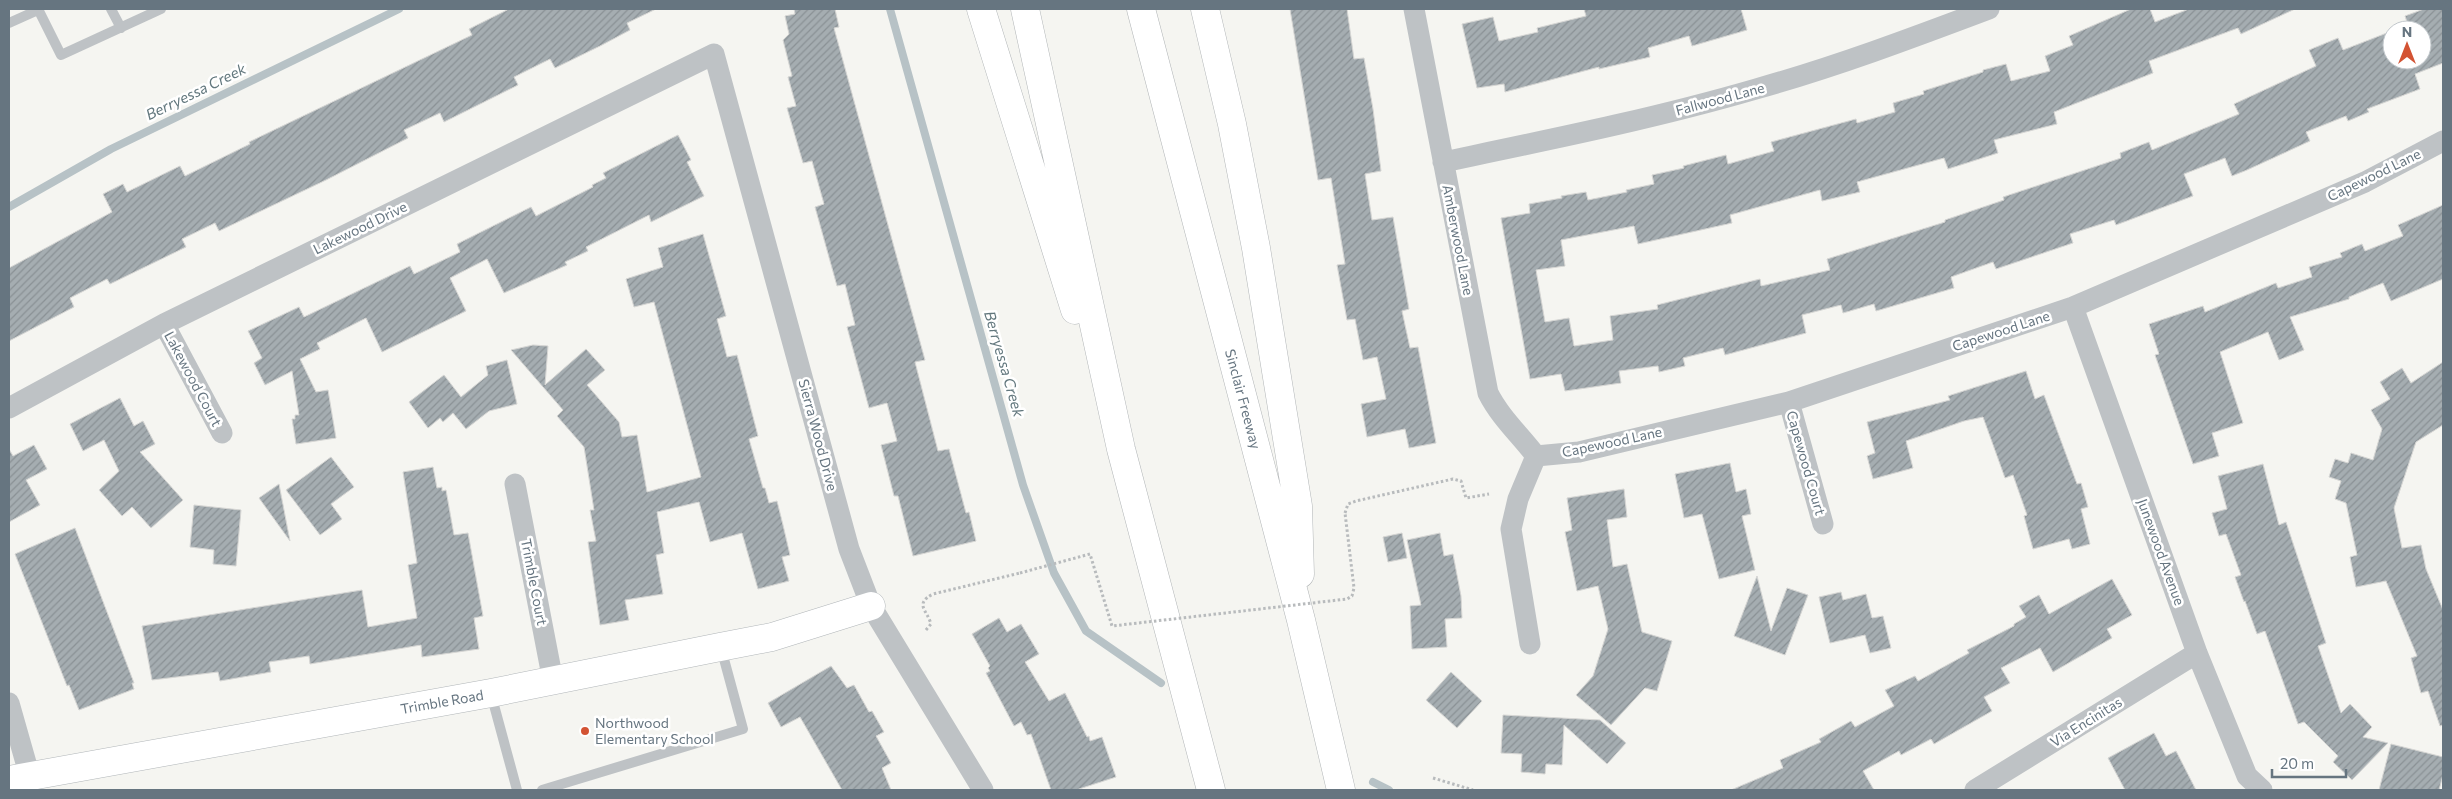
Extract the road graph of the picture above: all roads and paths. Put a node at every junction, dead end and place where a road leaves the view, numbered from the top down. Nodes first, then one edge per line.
1 (38, 9) edge
2 (111, 9) edge
3 (161, 9) edge
4 (981, 9) edge
5 (1025, 9) edge
6 (1141, 9) edge
7 (1205, 9) edge
8 (1414, 9) edge
9 (1989, 9) edge
10 (9, 23) edge
11 (121, 28) junction
12 (714, 54) joint
13 (2443, 141) edge
14 (1443, 162) junction
15 (2073, 307) junction
16 (164, 324) junction
17 (1789, 402) junction
18 (9, 408) edge
19 (222, 433) dead end
20 (1121, 449) junction
21 (1536, 456) junction
22 (515, 484) dead end
23 (1489, 494) dead end
24 (1823, 524) dead end
25 (871, 606) junction
26 (1301, 620) junction
27 (926, 630) dead end
28 (1530, 644) dead end
29 (720, 648) junction
30 (2197, 653) junction
31 (553, 681) junction
32 (491, 693) junction
33 (9, 704) edge
34 (1433, 778) dead end
35 (24, 782) edge
36 (517, 790) edge
37 (542, 790) edge
38 (983, 790) edge
39 (1211, 790) edge
40 (1341, 790) edge
41 (1473, 790) edge
42 (1975, 790) edge
43 (2262, 790) edge

1 - 10 lane
1 - 11 lane
2 - 11 lane
3 - 11 lane
4 - 20 main road
5 - 20 main road
6 - 26 main road, Sinclair Freeway
7 - 26 main road
8 - 14 street, Amberwood Lane
9 - 14 street, Fallwood Lane
12 - 16 street, Lakewood Drive
12 - 25 street, Sierra Wood Drive
13 - 15 street, Capewood Lane
14 - 21 street, Amberwood Lane
15 - 17 street, Capewood Lane
15 - 30 street, Junewood Avenue
16 - 18 street, Lakewood Drive
16 - 19 street, Lakewood Court
17 - 21 street, Capewood Lane
17 - 24 street, Capewood Court
20 - 39 main road
21 - 28 street
22 - 31 street, Trimble Court
23 - 27 path, bridge
25 - 29 main road, Trimble Road
25 - 38 street, Sierra Wood Drive
26 - 40 main road, Sinclair Freeway
29 - 31 main road, Trimble Road
29 - 37 lane
30 - 42 street, Via Encinitas
30 - 43 street, Junewood Avenue
31 - 32 main road, Trimble Road
32 - 35 main road, Trimble Road
32 - 36 lane
33 - 35 street
34 - 41 path

